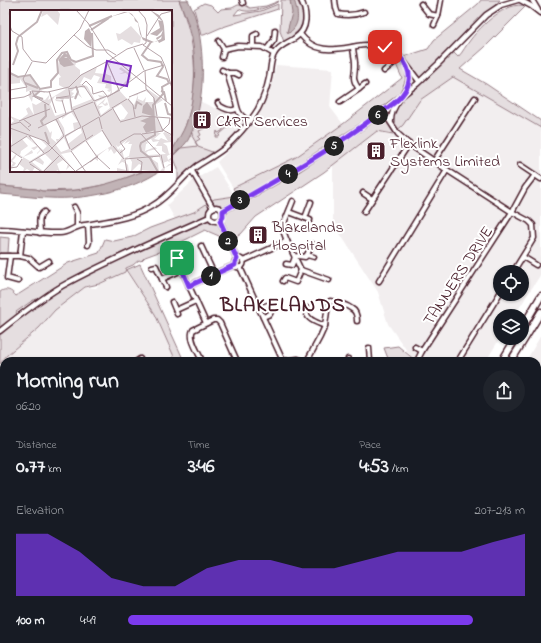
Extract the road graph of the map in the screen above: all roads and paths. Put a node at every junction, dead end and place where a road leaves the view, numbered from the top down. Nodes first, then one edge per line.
1 (335, 0) edge
2 (441, 0) edge
3 (504, 0) edge
4 (514, 0) edge
5 (519, 0) edge
6 (532, 0) edge
7 (302, 1) edge
8 (421, 4) dead end
9 (501, 5) junction
10 (364, 12) dead end
11 (540, 14) edge
12 (438, 16) junction
13 (434, 25) dead end
14 (275, 30) dead end
15 (257, 34) dead end
16 (300, 34) junction
17 (219, 41) dead end
18 (253, 46) junction
19 (353, 47) junction
20 (224, 49) junction
21 (267, 49) junction
22 (274, 54) junction
23 (222, 57) dead end
24 (400, 58) junction
25 (409, 69) junction
26 (222, 70) dead end
27 (384, 71) dead end
28 (228, 73) junction
29 (239, 75) dead end
30 (420, 81) junction
31 (365, 84) dead end
32 (359, 89) junction
33 (402, 96) junction
34 (475, 98) dead end
35 (340, 102) dead end
36 (218, 103) dead end
37 (236, 109) junction
38 (383, 111) junction
39 (249, 121) junction
40 (391, 122) junction
41 (409, 144) junction
42 (434, 161) junction
43 (520, 165) dead end
44 (447, 170) junction
45 (192, 171) junction
46 (534, 175) junction
47 (541, 179) edge
48 (363, 193) dead end
49 (372, 199) junction
50 (293, 201) dead end
51 (311, 202) dead end
52 (74, 208) dead end
53 (213, 208) junction
54 (223, 211) junction
55 (44, 212) dead end
56 (289, 212) junction
57 (364, 212) dead end
58 (512, 212) junction
59 (209, 217) junction
60 (305, 218) junction
61 (310, 220) dead end
62 (220, 221) junction
63 (88, 225) junction
64 (77, 226) junction
65 (0, 229) edge
66 (22, 231) junction
67 (40, 233) junction
68 (287, 241) junction
69 (312, 244) dead end
70 (88, 245) dead end
71 (201, 246) dead end
72 (308, 255) junction
73 (0, 256) edge
74 (10, 256) junction
75 (20, 256) junction
76 (295, 257) junction
77 (314, 257) dead end
78 (523, 257) junction
79 (177, 258) dead end
80 (237, 259) junction
81 (49, 261) dead end
82 (242, 261) junction
83 (286, 264) dead end
84 (235, 265) junction
85 (518, 265) edge
86 (536, 265) dead end
87 (152, 267) dead end
88 (240, 267) junction
89 (182, 270) junction
90 (301, 270) junction
91 (214, 274) junction
92 (162, 279) junction
93 (329, 280) dead end
94 (18, 281) dead end
95 (379, 281) dead end
96 (283, 282) dead end
97 (189, 286) junction
98 (166, 287) dead end
99 (541, 296) edge
100 (196, 301) junction
101 (495, 301) edge
102 (172, 302) dead end
103 (259, 308) junction
104 (306, 308) dead end
105 (541, 312) edge
106 (529, 316) edge
107 (263, 317) junction
108 (357, 321) dead end
109 (206, 323) junction
110 (325, 326) junction
111 (0, 331) edge
112 (512, 345) edge
113 (415, 347) dead end
114 (369, 348) dead end
115 (422, 351) junction
116 (200, 357) edge
117 (236, 357) edge
118 (281, 357) edge
119 (309, 357) edge
120 (370, 357) edge
121 (419, 357) edge
122 (460, 357) edge
123 (504, 357) edge
124 (513, 357) edge

1 - 10 street
2 - 12 street
3 - 9 street
4 - 5 street
5 - 9 street
5 - 11 street
6 - 11 street
7 - 16 street
8 - 12 street
9 - 30 street
12 - 13 street
14 - 21 street
15 - 18 street
16 - 19 street
16 - 22 street
17 - 20 street
18 - 20 street
18 - 21 street
19 - 24 street
19 - 32 street
20 - 23 street
21 - 22 street
22 - 39 street
24 - 25 street
24 - 27 street
25 - 30 street
25 - 33 street
26 - 28 street
28 - 29 street
28 - 37 street
30 - 33 street
31 - 32 street
32 - 35 street
33 - 38 street
33 - 40 street
34 - 42 street
36 - 37 street
37 - 39 street
38 - 40 street
38 - 54 street
39 - 45 street
40 - 41 street
41 - 42 street
41 - 49 street
42 - 44 street
43 - 46 street
44 - 58 street
44 - 95 street
45 - 53 street
45 - 63 street
46 - 47 street
46 - 58 street, TANNERS DRIVE
48 - 49 street
49 - 57 street
50 - 56 street
51 - 60 street
52 - 64 street
53 - 54 street
53 - 59 street
54 - 62 street
55 - 67 street
56 - 60 street
56 - 68 street
58 - 78 street
58 - 115 street, TANNERS DRIVE
59 - 62 street
59 - 111 street
60 - 61 street
62 - 80 street
63 - 64 street
63 - 70 street
64 - 67 street
65 - 66 street
66 - 67 street
66 - 75 street
68 - 76 street
68 - 82 street
69 - 72 street
71 - 91 street
72 - 76 street
72 - 77 street
73 - 74 street
74 - 75 street
74 - 94 street
75 - 81 street
76 - 83 street
76 - 90 street
78 - 85 street
78 - 86 street
79 - 89 street
80 - 82 street
80 - 84 street
82 - 88 street
84 - 88 street
84 - 91 street
87 - 92 street
88 - 103 street
89 - 92 street
89 - 97 street
90 - 93 street
90 - 96 street
91 - 97 street
92 - 98 street
97 - 100 street
99 - 106 highway
100 - 102 street
100 - 109 street
101 - 122 street
103 - 107 street
103 - 107 street
104 - 110 street
105 - 124 highway
107 - 118 street
108 - 110 street
109 - 116 street
109 - 117 street
110 - 119 street
112 - 123 highway
113 - 115 street
114 - 120 street
115 - 121 street, TANNERS DRIVE

